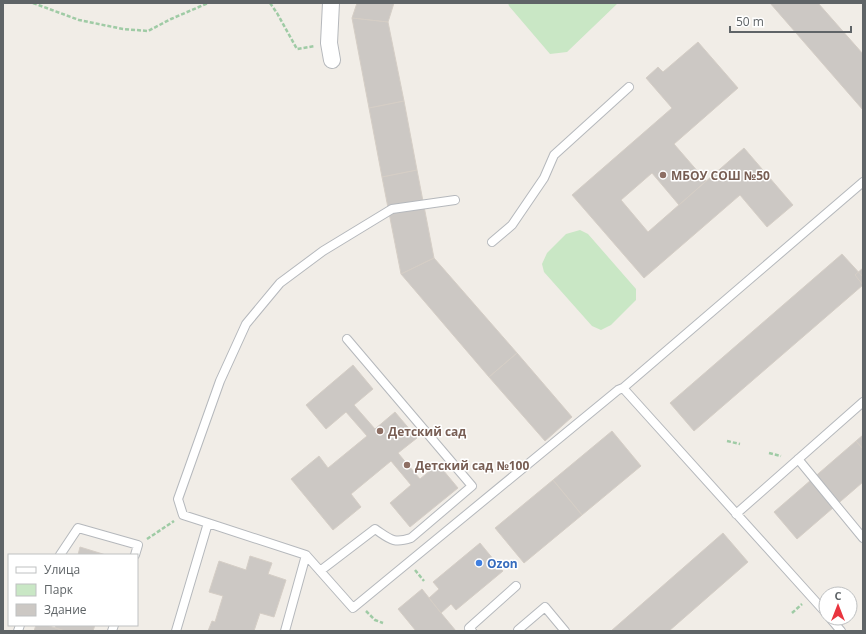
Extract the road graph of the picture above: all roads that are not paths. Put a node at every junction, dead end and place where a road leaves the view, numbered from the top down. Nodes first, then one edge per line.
1 (330, 3) edge
2 (332, 60) dead end
3 (629, 87) dead end
4 (863, 182) edge
5 (455, 200) dead end
6 (492, 242) dead end
7 (347, 339) dead end
8 (623, 388) junction
9 (863, 402) edge
10 (798, 459) junction
11 (736, 514) junction
12 (208, 523) junction
13 (862, 534) edge
14 (61, 554) edge
15 (135, 554) edge
16 (306, 555) junction
17 (320, 571) junction
18 (516, 586) dead end
19 (818, 604) edge
20 (176, 631) edge
21 (285, 631) edge
22 (472, 631) edge
23 (518, 631) edge
24 (565, 631) edge

1 - 2 street
3 - 6 lane
4 - 8 lane
5 - 12 lane
7 - 17 lane
8 - 11 lane
8 - 17 lane
9 - 10 lane
10 - 11 lane
10 - 13 lane
11 - 19 lane
12 - 16 lane
12 - 20 lane
14 - 15 lane
16 - 17 lane
16 - 21 lane
18 - 22 lane
23 - 24 lane

